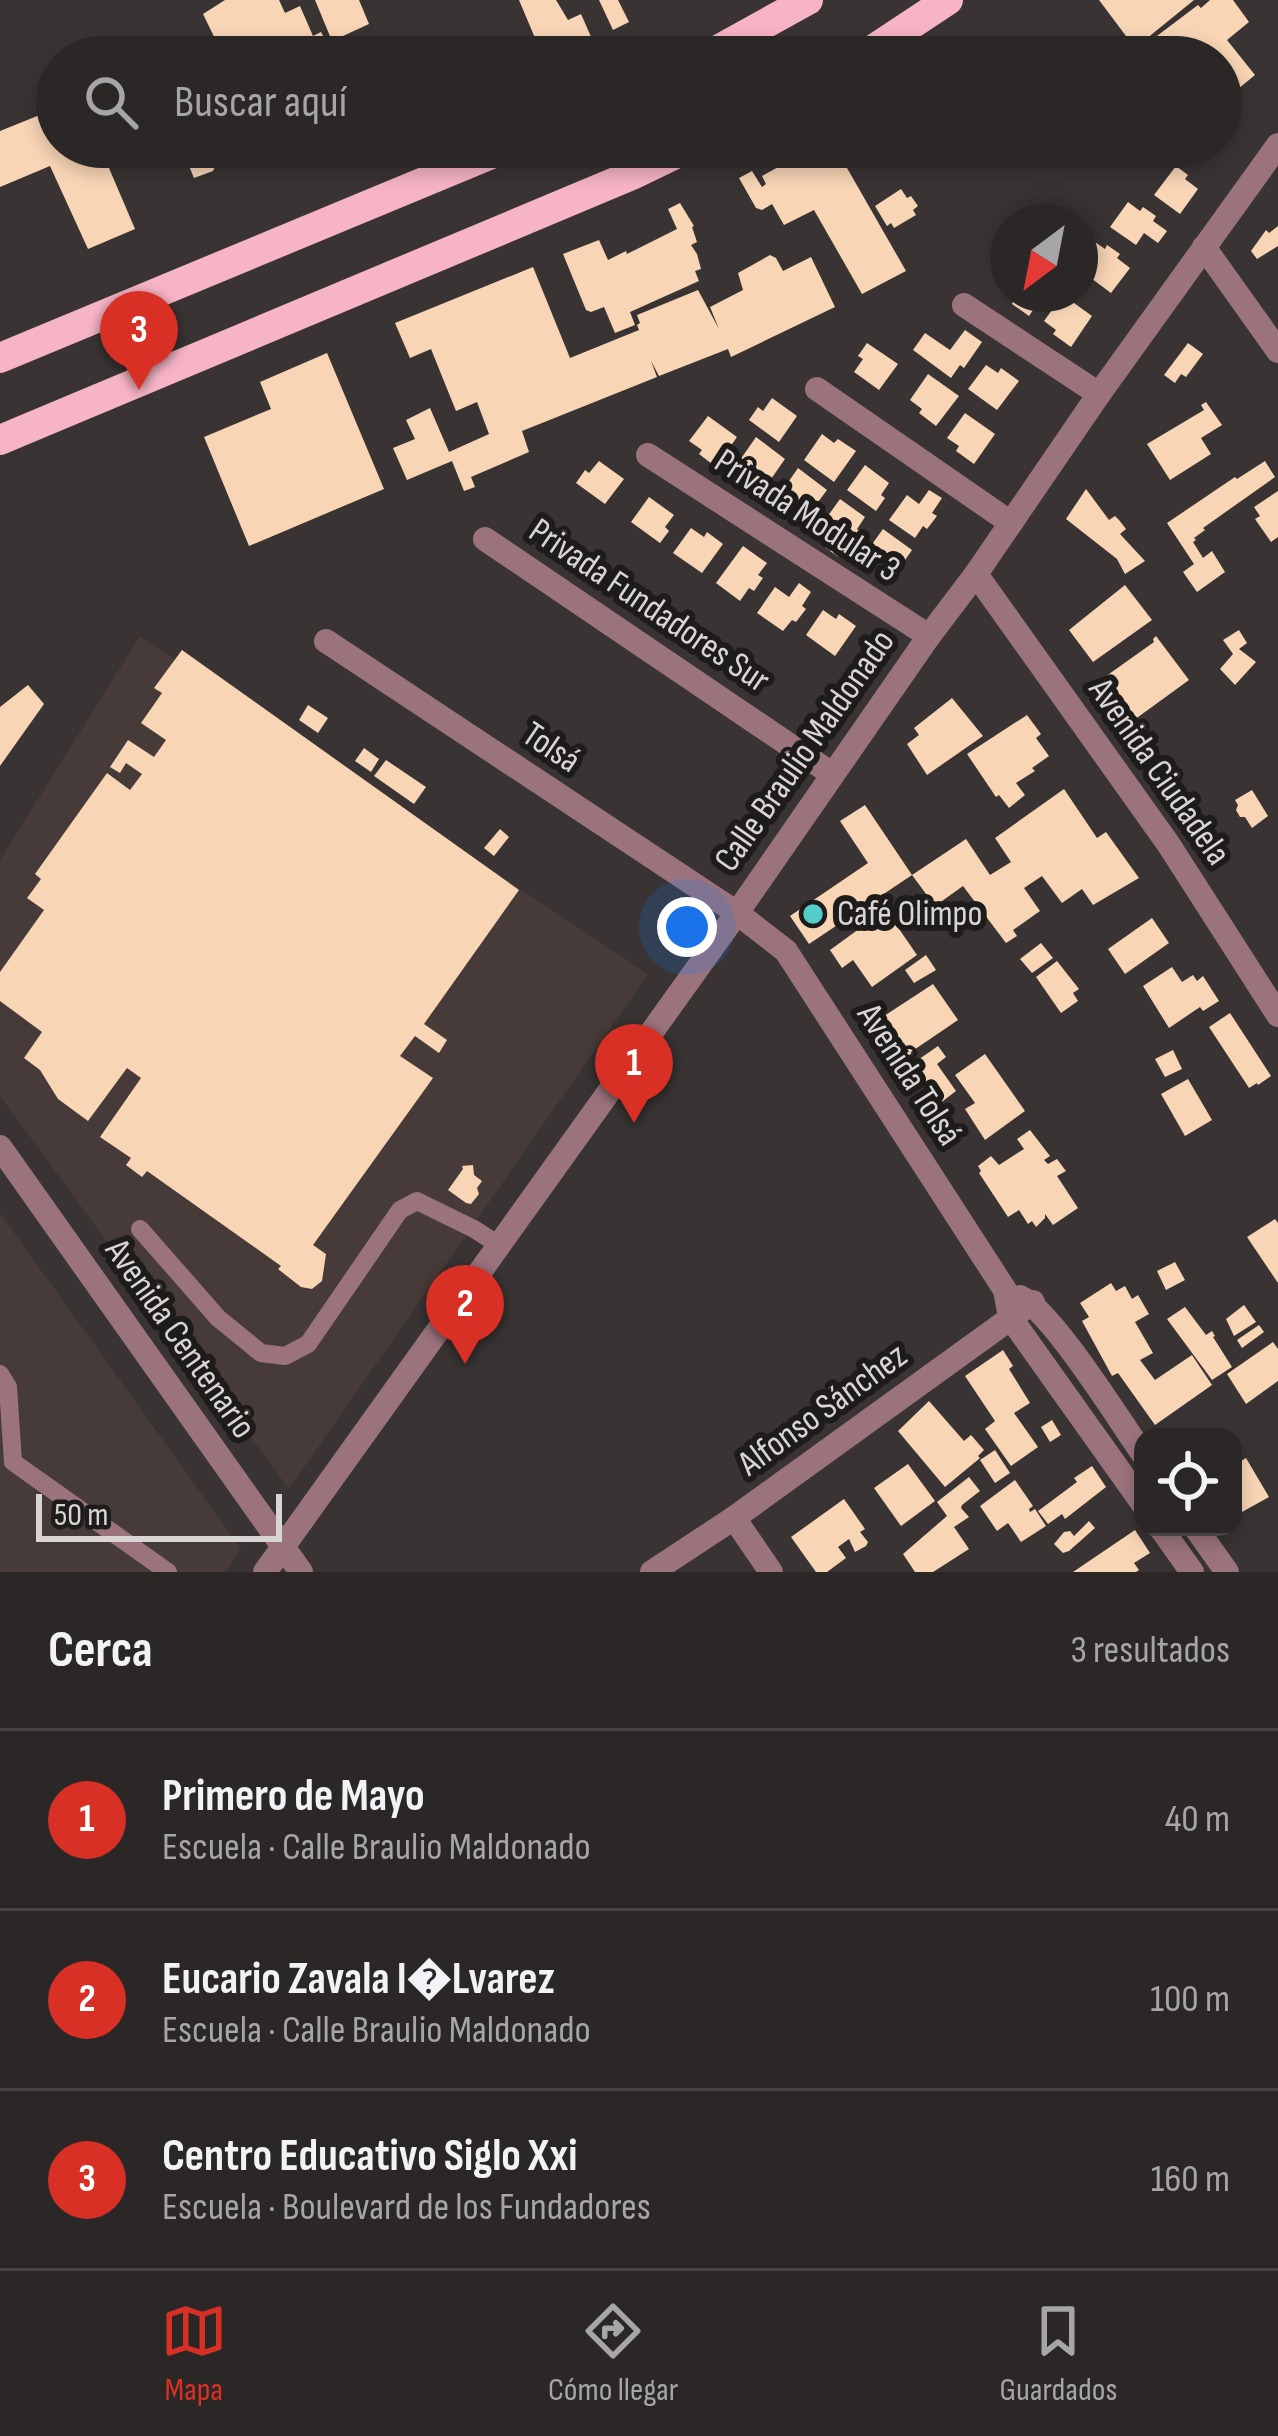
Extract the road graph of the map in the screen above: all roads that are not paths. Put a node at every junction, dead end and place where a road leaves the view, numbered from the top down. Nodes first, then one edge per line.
1 (808, 0) edge
2 (948, 0) edge
3 (743, 36) edge
4 (894, 36) edge
5 (1278, 145) edge
6 (457, 168) edge
7 (647, 168) edge
8 (1204, 247) junction
9 (964, 305) dead end
10 (1278, 351) edge
11 (0, 358) edge
12 (817, 389) dead end
13 (1099, 394) junction
14 (0, 440) edge
15 (648, 455) dead end
16 (1011, 523) junction
17 (485, 539) dead end
18 (976, 574) junction
19 (928, 636) junction
20 (326, 640) dead end
21 (832, 774) junction
22 (737, 913) junction
23 (1278, 1015) edge
24 (0, 1148) edge
25 (140, 1229) dead end
26 (499, 1245) junction
27 (1005, 1290) junction
28 (1033, 1302) junction
29 (1010, 1317) junction
30 (0, 1374) edge
31 (1134, 1441) edge
32 (13, 1462) junction
33 (0, 1481) edge
34 (1134, 1491) edge
35 (734, 1518) junction
36 (1166, 1536) edge
37 (1201, 1536) edge
38 (283, 1546) junction
39 (168, 1572) edge
40 (265, 1572) edge
41 (302, 1572) edge
42 (652, 1572) edge
43 (771, 1572) edge
44 (1192, 1572) edge
45 (1227, 1572) edge

1 - 3 main road
2 - 4 main road
5 - 8 street, Calle Braulio Maldonado
6 - 11 main road
7 - 14 main road
8 - 10 street
8 - 13 street, Calle Braulio Maldonado
9 - 13 street
12 - 16 street
13 - 16 street, Calle Braulio Maldonado
15 - 19 street, Privada Modular 3
16 - 18 street, Calle Braulio Maldonado
17 - 21 street, Privada Fundadores Sur
18 - 19 street, Calle Braulio Maldonado
18 - 23 street, Avenida Ciudadela
19 - 21 street, Calle Braulio Maldonado
20 - 22 street, Tolsá
21 - 22 street, Calle Braulio Maldonado
22 - 26 street, Calle Braulio Maldonado
22 - 27 street, Avenida Tolsá
24 - 38 street, Avenida Centenario
25 - 26 lane
26 - 38 street, Calle Braulio Maldonado
27 - 28 street
27 - 29 street, Avenida Tolsá
28 - 29 street, Alfonso Sánchez
28 - 31 street
29 - 34 street, Avenida Tolsá
29 - 35 street, Alfonso Sánchez
30 - 32 lane
32 - 33 lane
32 - 39 lane
35 - 42 street, Alfonso Sánchez
35 - 43 street
36 - 44 street
37 - 45 street
38 - 40 street, Calle Braulio Maldonado
38 - 41 street, Avenida Centenario

